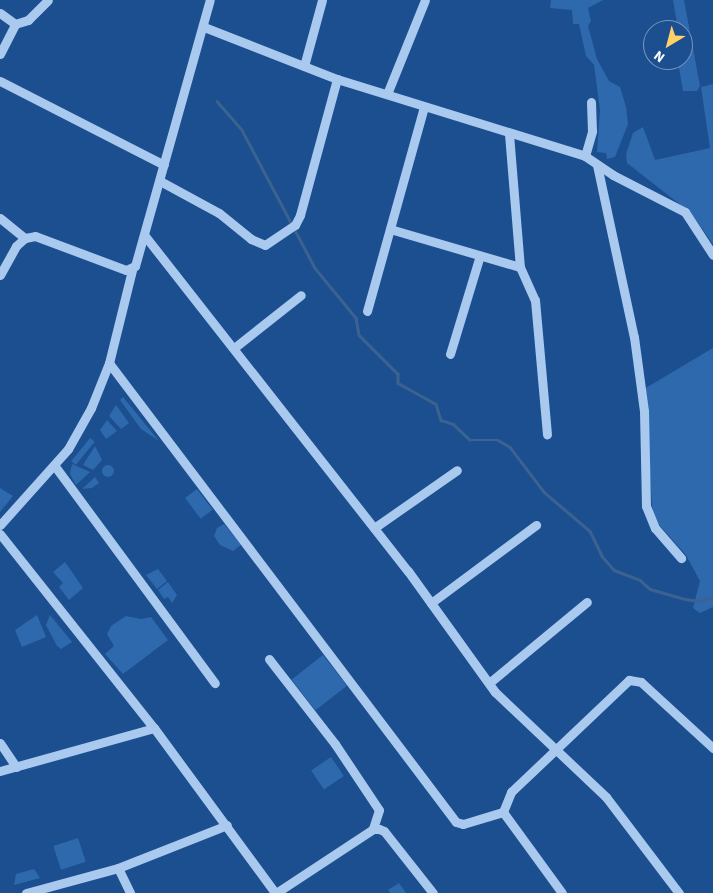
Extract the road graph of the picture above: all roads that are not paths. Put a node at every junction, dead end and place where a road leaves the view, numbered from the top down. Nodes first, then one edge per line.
1 (48, 0) edge
2 (210, 0) edge
3 (322, 0) edge
4 (425, 0) edge
5 (0, 14) edge
6 (16, 24) junction
7 (204, 27) junction
8 (0, 54) edge
9 (304, 66) junction
10 (337, 79) junction
11 (0, 81) edge
12 (387, 94) junction
13 (591, 102) dead end
14 (424, 107) junction
15 (509, 134) junction
16 (585, 156) junction
17 (597, 165) junction
18 (164, 166) junction
19 (160, 181) junction
20 (0, 218) edge
21 (390, 229) junction
22 (145, 236) junction
23 (25, 238) junction
24 (713, 254) edge
25 (480, 255) junction
26 (520, 267) junction
27 (132, 270) junction
28 (0, 275) edge
29 (301, 296) dead end
30 (367, 311) dead end
31 (234, 348) junction
32 (450, 354) dead end
33 (109, 364) junction
34 (547, 434) dead end
35 (54, 465) junction
36 (457, 470) dead end
37 (0, 525) edge
38 (536, 525) dead end
39 (374, 528) junction
40 (0, 534) edge
41 (680, 558) dead end
42 (588, 602) dead end
43 (431, 603) junction
44 (270, 659) dead end
45 (215, 682) dead end
46 (489, 683) junction
47 (154, 728) junction
48 (0, 743) edge
49 (556, 746) junction
50 (713, 748) edge
51 (16, 767) junction
52 (0, 771) edge
53 (503, 812) junction
54 (227, 825) junction
55 (373, 829) junction
56 (118, 868) junction
57 (26, 893) edge
58 (130, 893) edge
59 (276, 893) edge
60 (433, 893) edge
61 (562, 893) edge
62 (679, 893) edge

1 - 6 street
2 - 7 street
3 - 9 street
4 - 12 street
5 - 6 street
6 - 8 street
7 - 9 street
7 - 18 street
9 - 10 street
10 - 12 street
10 - 19 street
11 - 18 street
12 - 14 street
13 - 16 street
14 - 15 street
14 - 21 street
15 - 16 street
15 - 26 street
16 - 17 street
17 - 24 street
17 - 41 street
18 - 19 street
19 - 22 street
20 - 23 street
21 - 25 street
21 - 30 street
22 - 27 street
22 - 31 street
23 - 27 street
23 - 28 street
25 - 26 street
25 - 32 street
26 - 34 street
27 - 33 street
29 - 31 street
31 - 39 street
33 - 35 street
33 - 53 street
35 - 37 street
35 - 45 street
36 - 39 street
38 - 43 street
39 - 43 street
40 - 47 street
42 - 46 street
43 - 46 street
44 - 55 street
46 - 49 street
47 - 51 street
47 - 54 street
48 - 51 street
49 - 50 street
49 - 53 street
49 - 62 street
51 - 52 street
53 - 61 street
54 - 56 street
54 - 59 street
55 - 59 street
55 - 60 street
56 - 57 street
56 - 58 street

